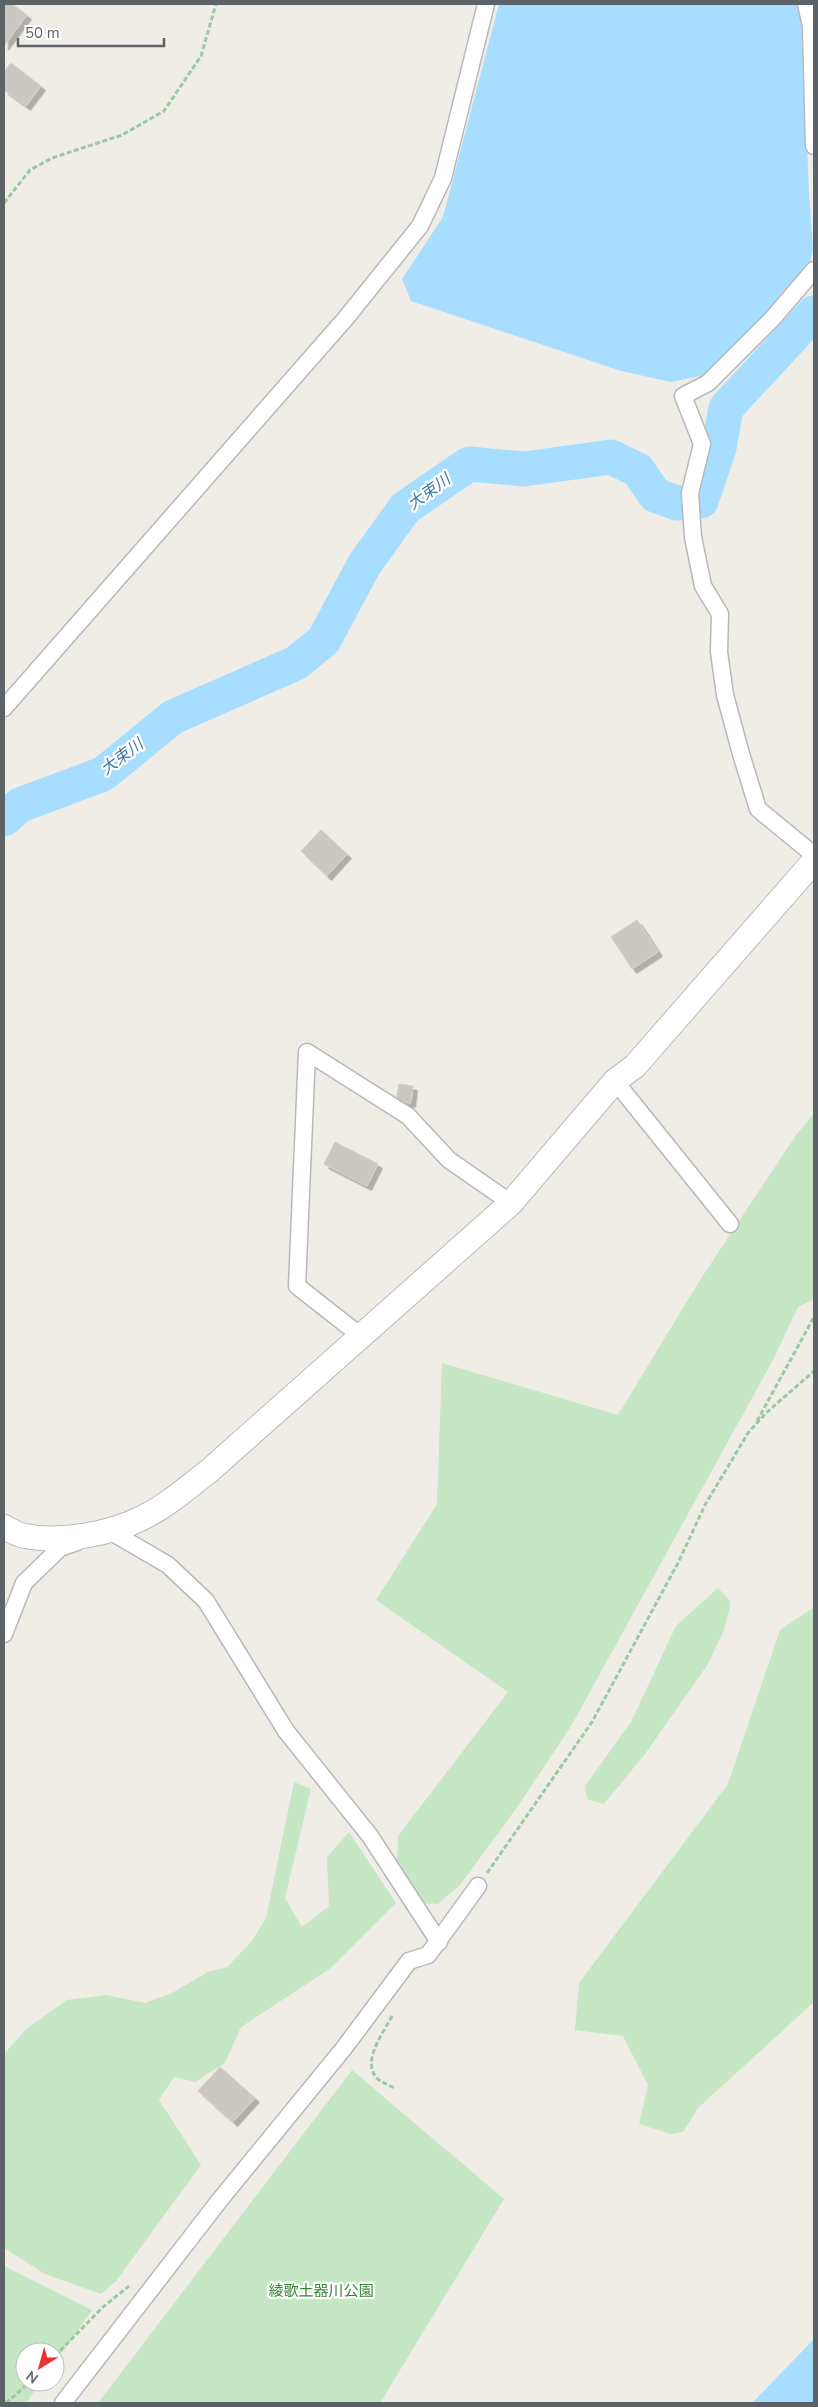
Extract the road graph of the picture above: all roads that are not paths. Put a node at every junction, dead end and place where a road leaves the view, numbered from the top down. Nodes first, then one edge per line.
1 (486, 4) edge
2 (806, 4) edge
3 (814, 146) edge
4 (814, 270) edge
5 (4, 708) edge
6 (814, 855) edge
7 (814, 861) edge
8 (615, 1080) junction
9 (511, 1203) junction
10 (730, 1224) dead end
11 (362, 1337) junction
12 (4, 1527) edge
13 (108, 1530) junction
14 (4, 1634) edge
15 (478, 1886) road end
16 (439, 1942) junction
17 (63, 2403) edge

1 - 5 street
2 - 3 street
4 - 6 street
7 - 8 street
8 - 9 street
8 - 10 street
9 - 11 street
9 - 11 street
11 - 13 street
12 - 13 street
13 - 14 street
13 - 16 street
15 - 16 street
16 - 17 street

